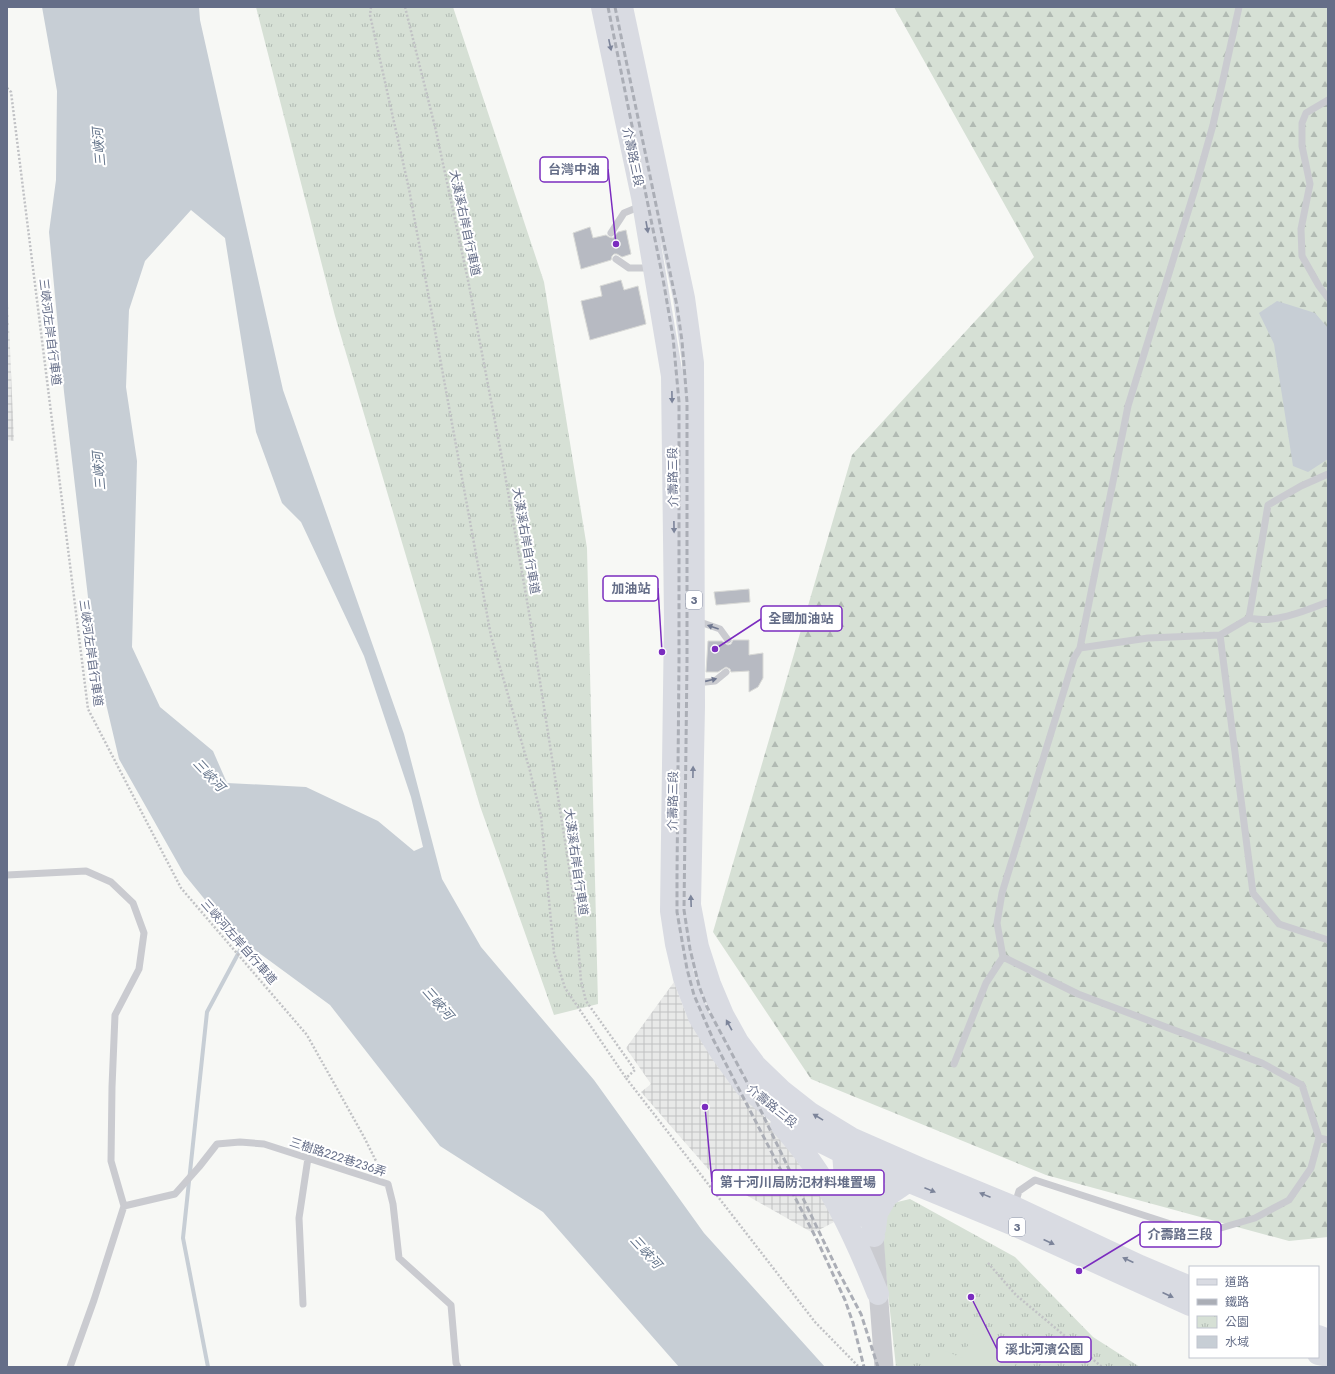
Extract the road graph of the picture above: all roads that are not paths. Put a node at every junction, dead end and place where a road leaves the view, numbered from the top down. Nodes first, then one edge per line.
1 (602, 7) edge
2 (622, 7) edge
3 (1240, 7) edge
4 (1328, 100) edge
5 (643, 206) junction
6 (612, 233) dead end
7 (616, 259) dead end
8 (654, 268) junction
9 (1328, 298) edge
10 (682, 365) junction
11 (1328, 474) edge
12 (1328, 602) edge
13 (1248, 618) junction
14 (694, 620) junction
15 (1220, 636) junction
16 (728, 640) dead end
17 (1080, 648) junction
18 (726, 672) dead end
19 (694, 683) junction
20 (7, 876) edge
21 (1328, 940) edge
22 (1003, 957) junction
23 (954, 1064) dead end
24 (746, 1087) junction
25 (1319, 1138) junction
26 (1328, 1140) edge
27 (851, 1150) junction
28 (308, 1158) junction
29 (909, 1181) junction
30 (124, 1206) junction
31 (1014, 1216) junction
32 (868, 1244) junction
33 (1189, 1287) edge
34 (878, 1294) joint
35 (303, 1304) dead end
36 (1189, 1304) edge
37 (884, 1366) edge
38 (70, 1367) edge
39 (458, 1367) edge

1 -> 5 main road, 介壽路三段 / 3
2 - 10 main road, 介壽路三段 / 3
3 - 17 lane
4 - 9 lane
5 - 6 lane
5 -> 8 main road, 介壽路三段 / 3
7 - 8 lane
8 - 10 main road, 介壽路三段 / 3
10 - 14 main road, 介壽路三段 / 3
10 -> 24 main road, 介壽路三段 / 3
11 - 13 lane
12 - 13 lane
13 - 15 lane
16 -> 14 lane
14 - 19 main road, 介壽路三段 / 3
15 - 17 lane
15 - 21 lane
17 - 22 lane
19 -> 18 lane
27 -> 19 main road, 介壽路三段 / 3
20 - 30 lane
22 - 23 lane
22 - 25 lane
24 - 27 main road, 介壽路三段 / 3
24 - 32 main road
25 - 26 lane
25 - 31 lane
27 - 29 main road, 介壽路三段 / 3
31 -> 27 main road, 介壽路三段 / 3
27 - 32 main road
28 - 30 lane, 三樹路222巷236弄
28 - 35 lane
28 - 39 lane, 三樹路222巷236弄
29 -> 31 main road, 介壽路三段 / 3
29 - 32 main road
30 - 38 lane
33 -> 31 main road, 介壽路三段 / 3
31 -> 36 main road, 介壽路三段 / 3
32 - 34 main road
34 - 37 street

